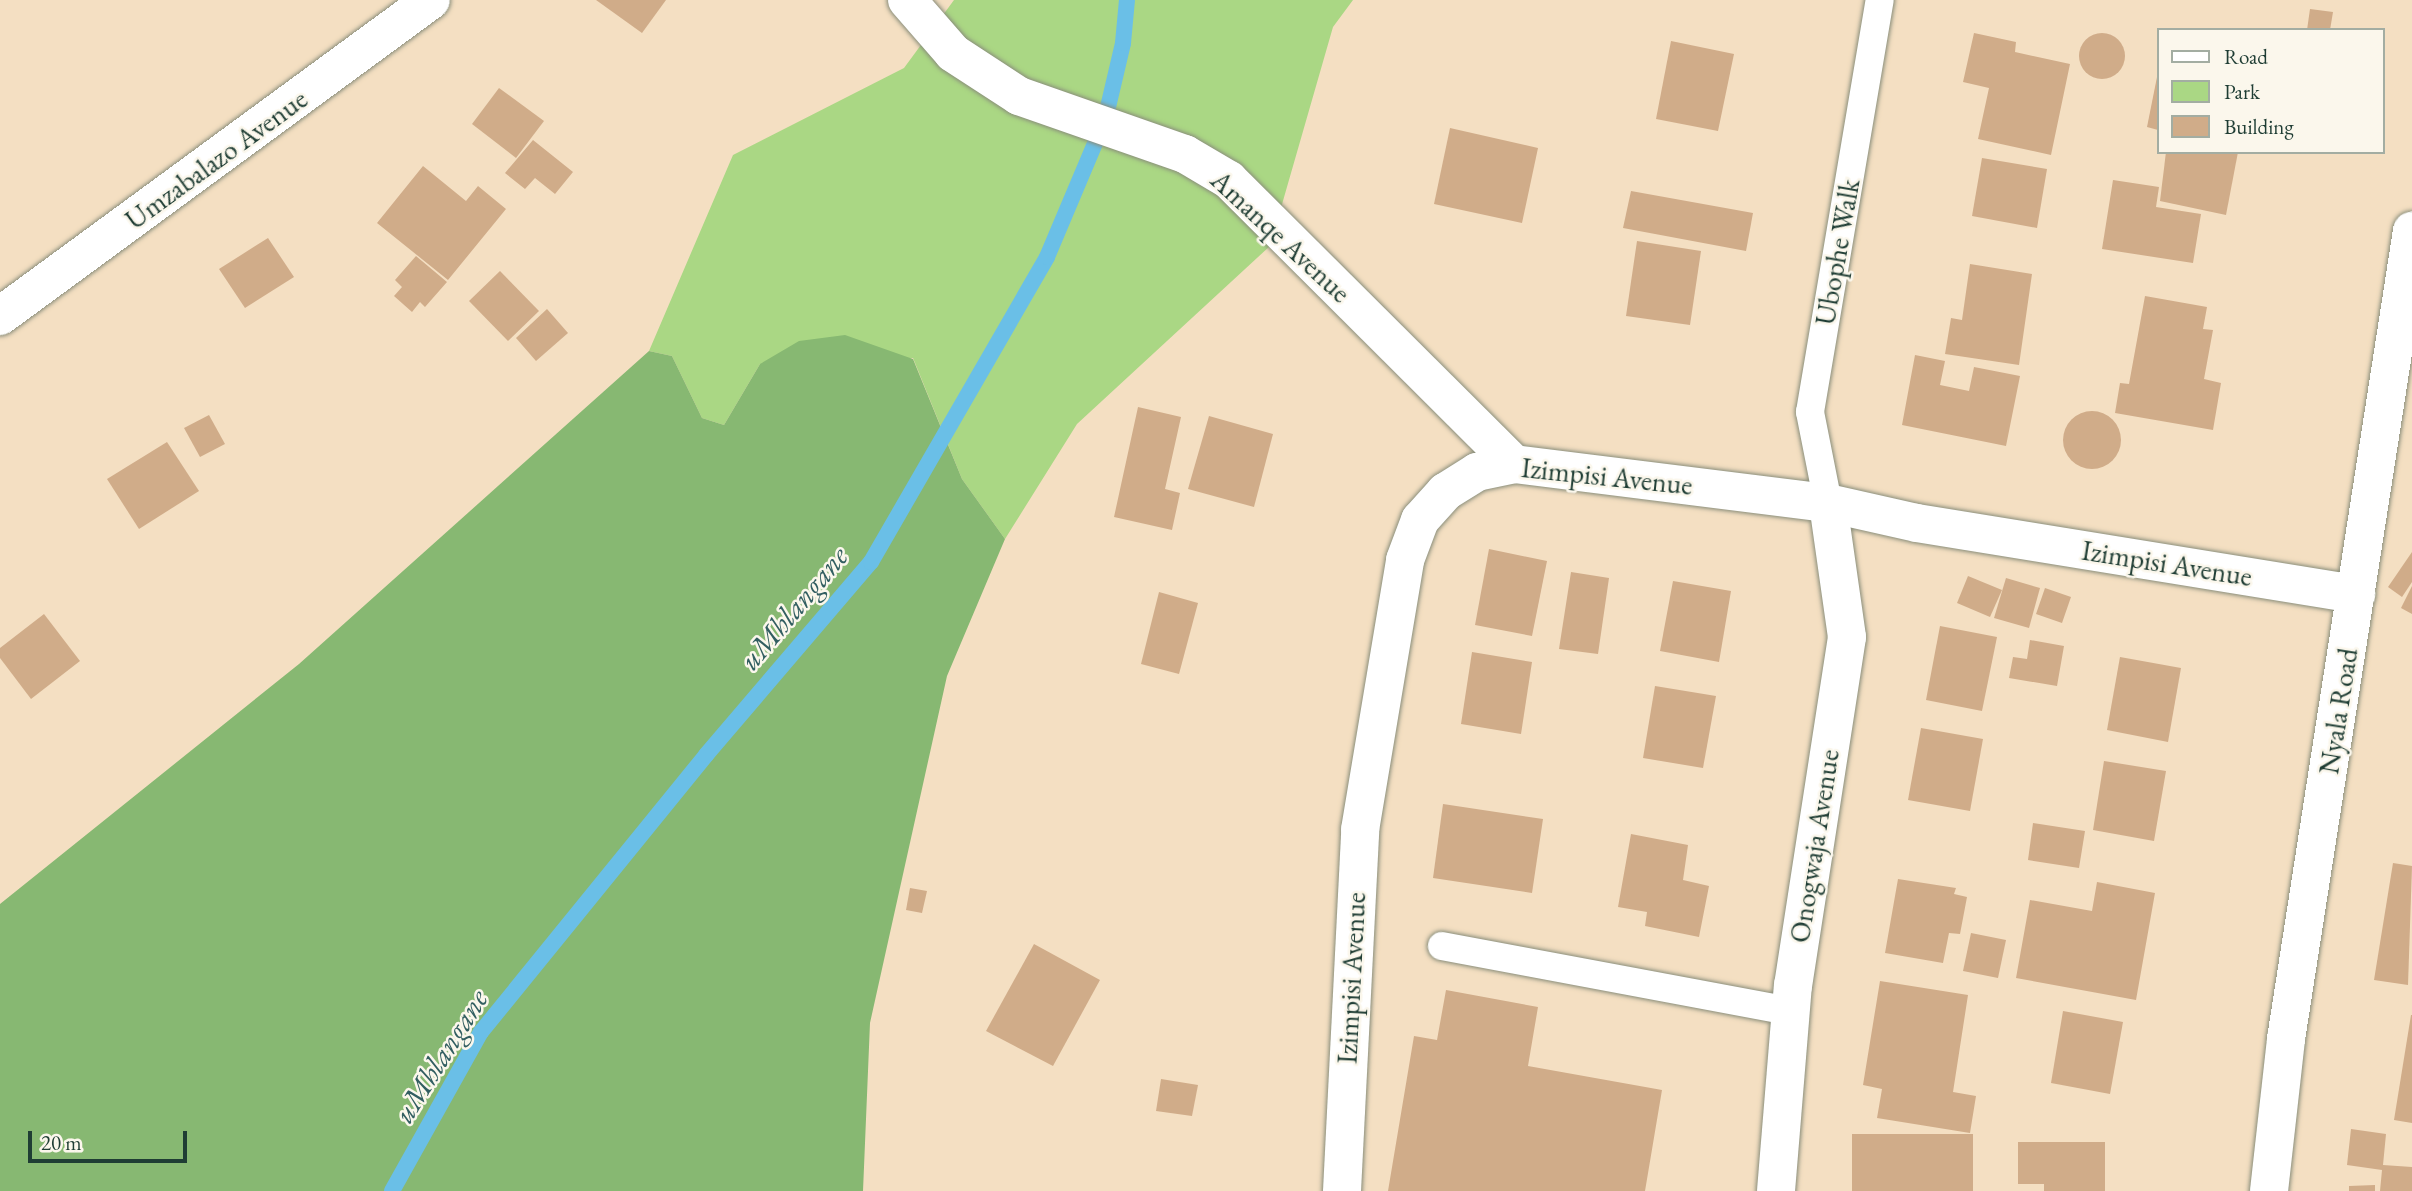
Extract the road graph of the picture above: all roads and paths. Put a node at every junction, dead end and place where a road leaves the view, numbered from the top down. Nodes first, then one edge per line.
1 (431, 0) edge
2 (906, 0) edge
3 (1880, 0) edge
4 (2412, 231) edge
5 (0, 316) edge
6 (1514, 464) junction
7 (1828, 503) junction
8 (2356, 594) junction
9 (1442, 946) dead end
10 (1791, 1011) junction
11 (1342, 1191) edge
12 (1776, 1191) edge
13 (2269, 1191) edge

1 - 5 street, Umzabalazo Avenue
2 - 6 street, Amanqe Avenue
3 - 7 lane, Ubophe Walk
4 - 8 street, Nyala Road
6 - 7 street, Izimpisi Avenue
6 - 11 street, Izimpisi Avenue
7 - 8 street, Izimpisi Avenue
7 - 10 street, Onogwaja Avenue
8 - 13 street, Nyala Road
9 - 10 lane
10 - 12 street, Onogwaja Avenue

